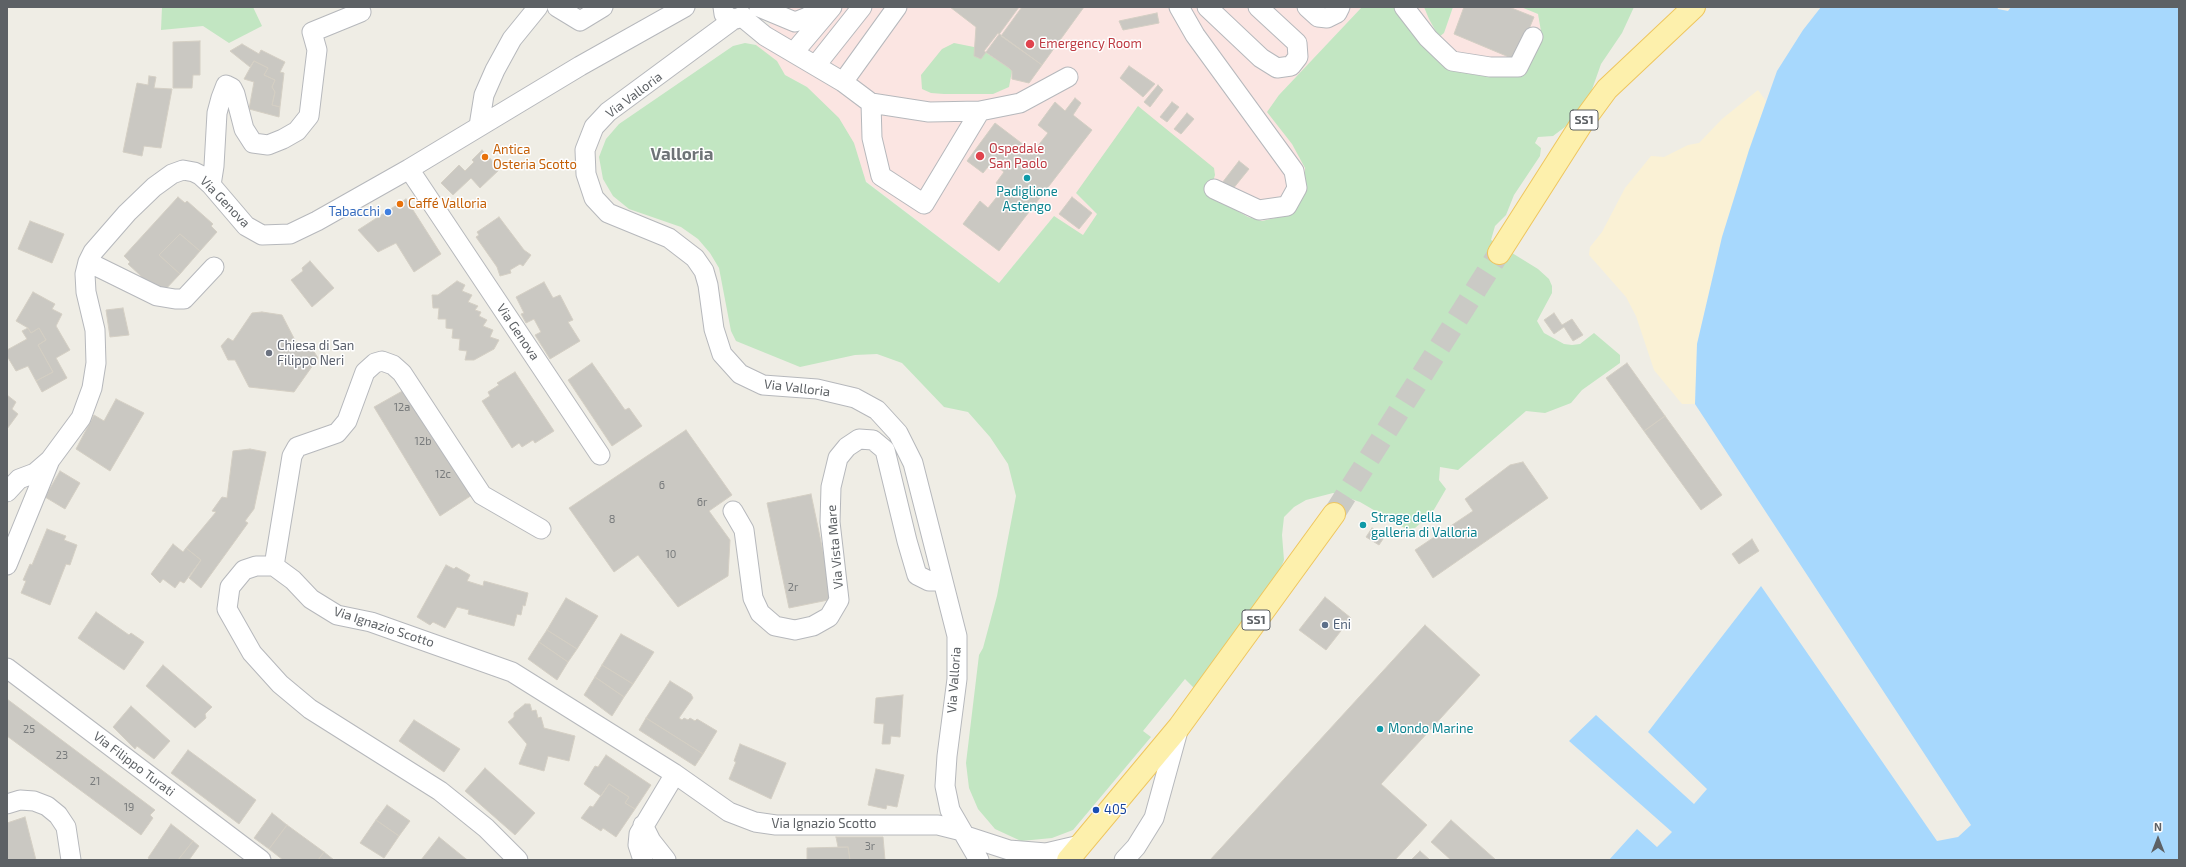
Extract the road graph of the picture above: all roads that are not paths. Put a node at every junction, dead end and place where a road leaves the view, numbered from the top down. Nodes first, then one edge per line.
1 (538, 7) edge
2 (557, 7) edge
3 (603, 7) edge
4 (684, 7) edge
5 (759, 7) edge
6 (815, 7) edge
7 (832, 7) edge
8 (862, 7) edge
9 (897, 7) edge
10 (1179, 7) edge
11 (1207, 7) edge
12 (1258, 7) edge
13 (1307, 7) edge
14 (1340, 7) edge
15 (1404, 7) edge
16 (1694, 7) edge
17 (361, 12) dead end
18 (736, 13) edge
19 (1533, 37) dead end
20 (794, 52) junction
21 (816, 65) junction
22 (1068, 77) dead end
23 (843, 82) junction
24 (871, 103) junction
25 (980, 112) junction
26 (479, 126) junction
27 (409, 169) junction
28 (211, 185) junction
29 (1214, 189) dead end
30 (1499, 253) tunnel mouth
31 (88, 262) junction
32 (214, 268) dead end
33 (600, 455) dead end
34 (50, 460) junction
35 (7, 492) edge
36 (733, 511) dead end
37 (1334, 514) tunnel mouth
38 (541, 529) dead end
39 (7, 565) edge
40 (274, 566) junction
41 (942, 581) junction
42 (7, 668) edge
43 (1179, 727) junction
44 (675, 774) junction
45 (7, 804) edge
46 (643, 825) junction
47 (964, 834) junction
48 (1074, 853) edge
49 (1014, 855) edge
50 (71, 860) edge
51 (261, 860) edge
52 (518, 860) edge
53 (643, 860) edge
54 (666, 860) edge
55 (979, 860) edge
56 (1124, 860) edge

1 - 26 street
2 - 3 street
4 - 26 street, Via Genova
5 - 6 street
7 - 20 street
8 - 21 street
9 - 23 street
10 - 29 street
11 - 12 street
13 - 14 street
15 - 19 street
16 - 30 main road, SS1
17 - 28 street
18 - 20 street
18 - 41 street, Via Valloria
20 - 21 street
21 - 23 street
22 - 25 street
23 - 24 street
24 - 25 street
24 - 25 street
26 - 27 street, Via Genova
27 - 28 street, Via Genova
27 - 33 street, Via Genova
28 - 31 street, Via Genova
31 - 32 street
31 - 34 street, Via Genova
34 - 35 street
34 - 39 street
36 - 41 street, Via Vista Mare
37 - 43 main road, SS1
38 - 40 street
40 - 44 street, Via Ignazio Scotto
40 - 52 street
41 - 47 street, Via Valloria
42 - 51 street, Via Filippo Turati
43 - 48 main road, SS1
43 - 56 street
44 - 46 street
44 - 47 street, Via Ignazio Scotto
45 - 50 street
46 - 53 street
46 - 54 street
47 - 49 street, Via Ignazio Scotto
47 - 55 street, Via Valloria
48 - 49 street, Via Ignazio Scotto

